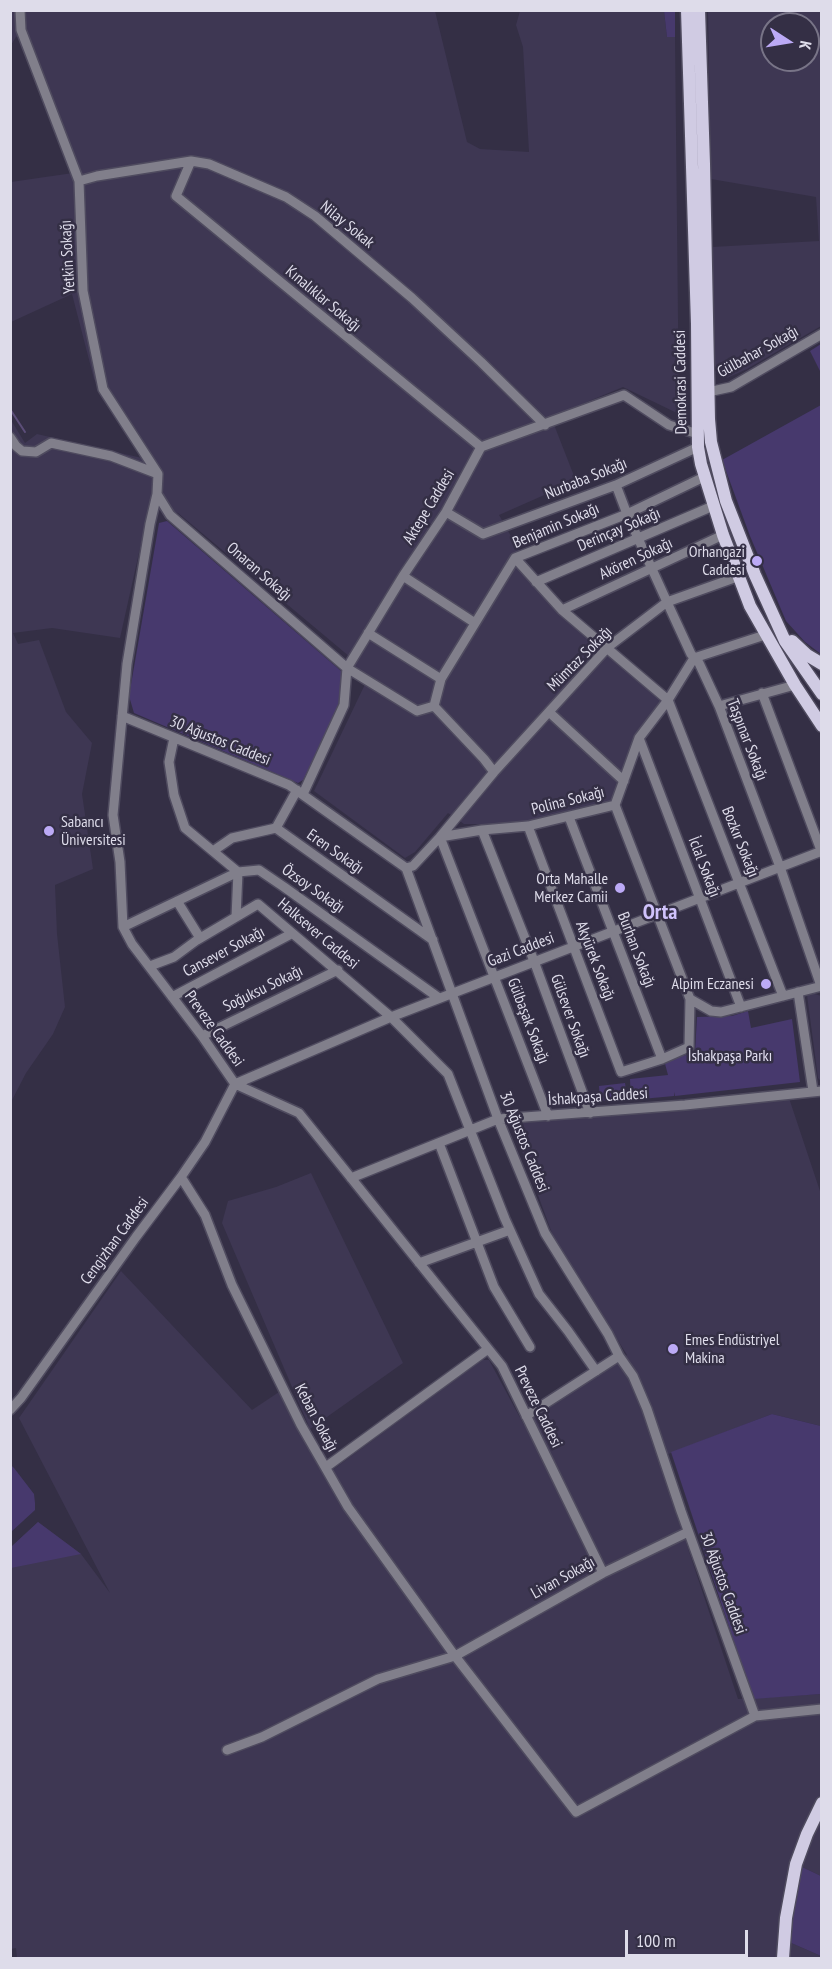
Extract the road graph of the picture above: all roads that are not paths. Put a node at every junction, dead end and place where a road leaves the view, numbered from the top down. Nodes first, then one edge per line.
1 (20, 10) edge
2 (687, 10) edge
3 (699, 10) edge
4 (190, 161) junction
5 (79, 181) junction
6 (822, 334) edge
7 (708, 392) junction
8 (698, 402) junction
9 (545, 425) junction
10 (10, 437) edge
11 (698, 440) junction
12 (481, 447) junction
13 (159, 474) junction
14 (704, 477) junction
15 (616, 485) junction
16 (157, 494) junction
17 (713, 506) junction
18 (446, 512) junction
19 (627, 513) junction
20 (723, 535) junction
21 (638, 538) junction
22 (515, 558) junction
23 (651, 568) junction
24 (403, 576) junction
25 (737, 577) junction
26 (536, 582) junction
27 (667, 602) junction
28 (562, 609) junction
29 (475, 623) junction
30 (778, 627) junction
31 (368, 633) junction
32 (765, 635) junction
33 (608, 647) junction
34 (694, 658) junction
35 (822, 664) edge
36 (347, 668) junction
37 (441, 679) junction
38 (795, 686) junction
39 (820, 688) edge
40 (762, 693) junction
41 (668, 700) junction
42 (434, 706) junction
43 (718, 706) junction
44 (812, 711) junction
45 (549, 712) junction
46 (122, 716) junction
47 (822, 726) edge
48 (174, 738) junction
49 (639, 738) junction
50 (494, 772) junction
51 (624, 782) junction
52 (300, 792) junction
53 (615, 805) junction
54 (569, 818) junction
55 (528, 826) junction
56 (276, 828) junction
57 (482, 830) junction
58 (440, 837) junction
59 (213, 851) junction
60 (821, 852) edge
61 (780, 867) junction
62 (406, 868) junction
63 (238, 872) junction
64 (740, 882) junction
65 (699, 898) junction
66 (177, 901) junction
67 (657, 914) junction
68 (236, 917) junction
69 (123, 927) junction
70 (613, 931) junction
71 (291, 934) junction
72 (200, 938) junction
73 (433, 940) junction
74 (573, 946) junction
75 (534, 961) junction
76 (150, 966) junction
77 (338, 970) junction
78 (495, 976) junction
79 (821, 986) edge
80 (452, 992) junction
81 (798, 992) junction
82 (783, 996) junction
83 (172, 997) junction
84 (439, 998) junction
85 (690, 999) junction
86 (741, 1007) junction
87 (391, 1017) junction
88 (202, 1036) junction
89 (662, 1059) junction
90 (235, 1084) junction
91 (817, 1091) edge
92 (590, 1113) junction
93 (548, 1116) junction
94 (498, 1119) junction
95 (471, 1131) junction
96 (439, 1143) junction
97 (181, 1177) junction
98 (351, 1178) junction
99 (510, 1230) junction
100 (477, 1242) junction
101 (419, 1263) junction
102 (530, 1347) dead end
103 (488, 1349) junction
104 (619, 1356) junction
105 (596, 1371) junction
106 (10, 1410) edge
107 (526, 1416) junction
108 (326, 1467) junction
109 (688, 1532) junction
110 (603, 1573) junction
111 (454, 1656) junction
112 (822, 1709) edge
113 (755, 1716) junction
114 (227, 1750) dead end
115 (822, 1803) edge
116 (783, 1959) edge

1 - 5 street, Yetkin Sokağı
2 - 8 main road, Demokrasi Caddesi
3 - 7 main road, Demokrasi Caddesi
4 - 5 street, Nilay Sokak
4 - 9 street, Nilay Sokak
4 - 12 street, Kınalıklar Sokağı
5 - 13 street, Yetkin Sokağı
6 - 7 street, Gülbahar Sokağı
7 - 8 main road
7 - 30 main road, Demokrasi Caddesi
8 - 11 main road, Demokrasi Caddesi
9 - 11 street
9 - 12 street
10 - 13 street
11 - 14 main road, Demokrasi Caddesi
11 - 15 street, Nurbaba Sokağı
12 - 18 street, Aktepe Caddesi
13 - 16 street
14 - 17 main road, Demokrasi Caddesi
14 - 19 street, Benjamin Sokağı
15 - 18 street, Nurbaba Sokağı
15 - 19 street, Taşpınar Sokağı
16 - 36 street, Onaran Sokağı
16 - 46 street, Preveze Caddesi
17 - 20 main road, Demokrasi Caddesi
17 - 21 street, Derinçay Sokağı
18 - 24 street, Aktepe Caddesi
19 - 21 street, Taşpınar Sokağı
19 - 22 street, Benjamin Sokağı
20 - 23 street, Akören Sokağı
20 - 25 main road, Demokrasi Caddesi
21 - 23 street, Taşpınar Sokağı
21 - 26 street, Derinçay Sokağı
22 - 26 street
22 - 29 street, Benjamin Sokağı
23 - 27 street, Taşpınar Sokağı
23 - 28 street, Akören Sokağı
24 - 29 street
24 - 31 street, Aktepe Caddesi
25 - 27 street, Mümtaz Sokağı
25 - 32 main road, Demokrasi Caddesi
26 - 28 street
27 - 33 street, Mümtaz Sokağı
27 - 34 street, Taşpınar Sokağı
28 - 33 street
29 - 37 street, Benjamin Sokağı
30 - 35 main road
30 - 39 main road, Demokrasi Caddesi
31 - 36 street, Aktepe Caddesi
31 - 37 street
32 - 34 street
32 - 38 main road, Demokrasi Caddesi
33 - 41 street
33 - 45 street, Mümtaz Sokağı
34 - 41 street, Polina Sokağı
34 - 43 street, Taşpınar Sokağı
36 - 42 street, Onaran Sokağı
36 - 52 street, Aktepe Caddesi
37 - 42 street, Benjamin Sokağı
38 - 40 street
38 - 44 main road, Demokrasi Caddesi
39 - 44 main road
40 - 43 street
40 - 60 street
41 - 49 street, Polina Sokağı
41 - 64 street, Bozkır Sokağı
42 - 50 street
43 - 61 street, Taşpınar Sokağı
44 - 47 main road, Demokrasi Caddesi
45 - 50 street, Mümtaz Sokağı
45 - 51 street
46 - 48 street, 30 Ağustos Caddesi
46 - 69 street, Preveze Caddesi
48 - 52 street, 30 Ağustos Caddesi
48 - 59 street
49 - 51 street, Polina Sokağı
49 - 65 street, İclal Sokağı
50 - 58 street, Mümtaz Sokağı
51 - 53 street, Polina Sokağı
52 - 56 street, Aktepe Caddesi
52 - 62 street, 30 Ağustos Caddesi
53 - 54 street, Polina Sokağı
53 - 67 street
54 - 55 street, Polina Sokağı
54 - 70 street, Burhan Sokağı
55 - 57 street, Polina Sokağı
55 - 74 street, Akyürek Sokağı
56 - 59 street
56 - 73 street, Eren Sokağı
57 - 58 street, Polina Sokağı
57 - 75 street, Gülsever Sokağı
58 - 62 street
58 - 78 street, Gülbaşak Sokağı
59 - 63 street
60 - 61 street, Gazi Caddesi
61 - 64 street, Gazi Caddesi
61 - 79 street, Taşpınar Sokağı
62 - 73 street, 30 Ağustos Caddesi
63 - 66 street
63 - 68 street
63 - 84 street, Özsoy Sokağı
64 - 65 street, Gazi Caddesi
64 - 82 street, Bozkır Sokağı
65 - 67 street, Gazi Caddesi
65 - 86 street, İclal Sokağı
66 - 69 street
66 - 72 street
67 - 70 street, Gazi Caddesi
67 - 85 street
68 - 71 street, Halksever Caddesi
68 - 72 street, Halksever Caddesi
69 - 76 street, Preveze Caddesi
70 - 74 street, Gazi Caddesi
70 - 89 street, Burhan Sokağı
71 - 77 street, Halksever Caddesi
71 - 83 street, Cansever Sokağı
72 - 76 street, Halksever Caddesi
73 - 80 street, 30 Ağustos Caddesi
74 - 75 street, Gazi Caddesi
74 - 89 street, Akyürek Sokağı
75 - 78 street, Gazi Caddesi
75 - 92 street, Gülsever Sokağı
76 - 83 street, Preveze Caddesi
77 - 87 street, Halksever Caddesi
77 - 88 street, Soğuksu Sokağı
78 - 80 street, Gazi Caddesi
78 - 93 street, Gülbaşak Sokağı
79 - 81 street
80 - 84 street, Gazi Caddesi
80 - 94 street, 30 Ağustos Caddesi
81 - 82 street
81 - 91 street
82 - 86 street
83 - 88 street, Preveze Caddesi
84 - 87 street, Gazi Caddesi
85 - 86 street
85 - 89 street
87 - 90 street, Gazi Caddesi
87 - 95 street, Halksever Caddesi
88 - 90 street, Preveze Caddesi
90 - 97 street, Cengizhan Caddesi
90 - 98 street, Preveze Caddesi
91 - 92 street, İshakpaşa Caddesi
92 - 93 street, İshakpaşa Caddesi
93 - 94 street, İshakpaşa Caddesi
94 - 95 street, İshakpaşa Caddesi
94 - 104 street, 30 Ağustos Caddesi
95 - 96 street, İshakpaşa Caddesi
95 - 99 street
96 - 98 street, İshakpaşa Caddesi
96 - 100 street
97 - 106 street, Cengizhan Caddesi
97 - 108 street, Keban Sokağı
98 - 101 street, Preveze Caddesi
99 - 100 street
99 - 105 street
100 - 101 street
100 - 102 street
101 - 103 street, Preveze Caddesi
103 - 107 street, Preveze Caddesi
103 - 108 street
104 - 105 street
104 - 109 street, 30 Ağustos Caddesi
105 - 107 street
107 - 110 street, Preveze Caddesi
108 - 111 street, Keban Sokağı
109 - 110 street, Livan Sokağı
109 - 113 street, 30 Ağustos Caddesi
110 - 111 street, Livan Sokağı
111 - 113 street, Keban Sokağı
111 - 114 street, Livan Sokağı
112 - 113 street
115 - 116 main road

